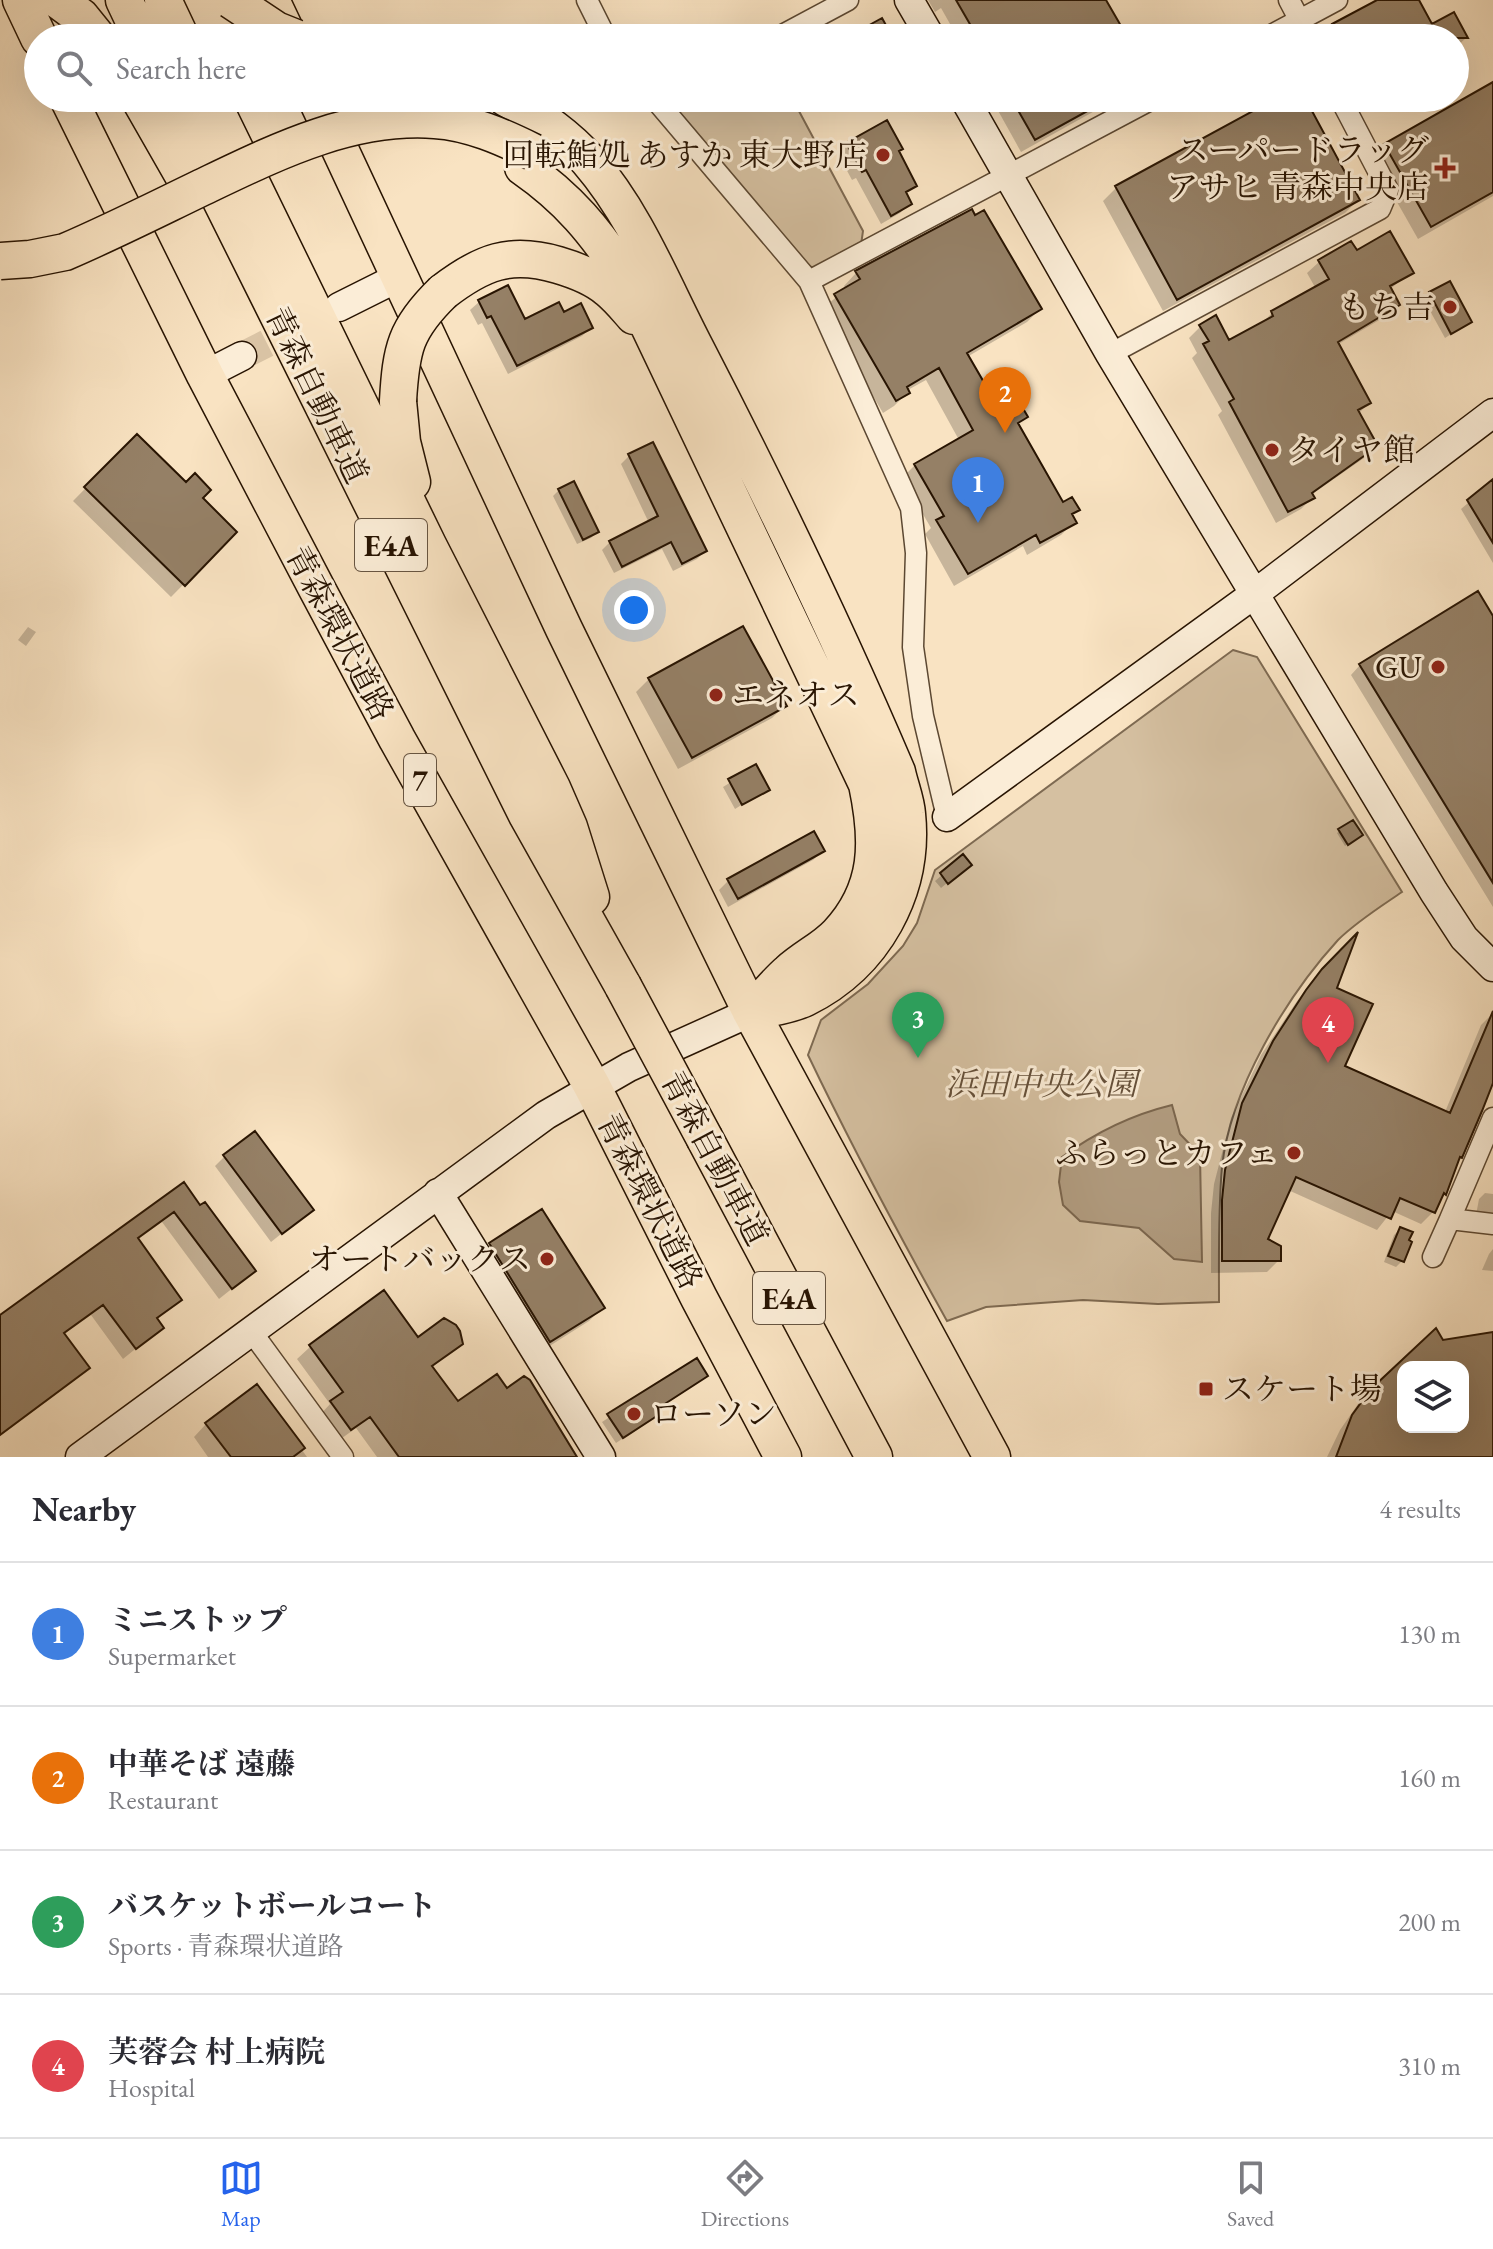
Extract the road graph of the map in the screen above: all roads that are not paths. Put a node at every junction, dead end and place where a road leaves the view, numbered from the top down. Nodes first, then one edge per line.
1 (21, 0) edge
2 (58, 0) edge
3 (124, 0) edge
4 (163, 0) edge
5 (231, 0) edge
6 (271, 0) edge
7 (587, 0) edge
8 (848, 0) edge
9 (909, 0) edge
10 (1289, 0) edge
11 (1337, 0) edge
12 (32, 24) edge
13 (87, 24) edge
14 (135, 24) edge
15 (174, 24) edge
16 (267, 24) edge
17 (282, 24) edge
18 (599, 24) edge
19 (803, 24) edge
20 (923, 24) edge
21 (1301, 24) edge
22 (1310, 24) edge
23 (75, 112) edge
24 (147, 112) edge
25 (178, 112) edge
26 (216, 112) edge
27 (322, 112) edge
28 (528, 112) edge
29 (669, 112) edge
30 (972, 112) edge
31 (1127, 112) edge
32 (1347, 112) edge
33 (538, 151) junction
34 (1007, 175) junction
35 (0, 261) edge
36 (399, 277) junction
37 (0, 280) edge
38 (809, 281) junction
39 (339, 307) dead end
40 (650, 332) junction
41 (1110, 354) junction
42 (242, 356) tunnel mouth
43 (205, 375) junction
44 (1493, 413) edge
45 (411, 547) junction
46 (1253, 595) junction
47 (947, 817) joint
48 (1493, 967) edge
49 (751, 1012) junction
50 (592, 1086) junction
51 (1493, 1118) edge
52 (438, 1193) junction
53 (1450, 1219) junction
54 (1493, 1224) edge
55 (1433, 1257) dead end
56 (251, 1331) junction
57 (80, 1457) edge
58 (343, 1457) edge
59 (601, 1457) edge
60 (783, 1457) edge
61 (874, 1457) edge
62 (992, 1457) edge

1 - 12 highway
2 - 13 highway
3 - 14 highway
4 - 15 highway
5 - 16 highway, bridge
6 - 17 highway
7 - 18 street
8 - 19 street
9 - 20 street
10 - 21 street
11 - 22 street
23 - 43 highway, 青森環状道路 / 7
24 - 45 highway
25 - 45 highway, 青森自動車道 / E4A
26 - 45 highway, 青森自動車道 / E4A
27 - 36 highway
28 - 33 highway
29 - 38 street
30 - 34 street
31 - 34 street
32 - 41 street
33 - 35 highway, bridge
33 - 37 highway
33 - 40 highway
33 - 49 highway
34 - 38 street
34 - 41 street
36 - 39 street
36 - 49 highway
38 - 47 street
40 - 45 highway, bridge
40 - 49 highway
41 - 46 street
42 - 43 street
43 - 50 highway, 青森環状道路 / 7
44 - 46 street
45 - 61 highway, 青森自動車道 / E4A, bridge
46 - 47 street
46 - 48 street
49 - 50 street
49 - 62 highway
50 - 52 street
50 - 60 highway, 青森環状道路 / 7
51 - 53 street
52 - 56 street
52 - 59 street
53 - 54 street
53 - 55 street
56 - 57 street
56 - 58 street

